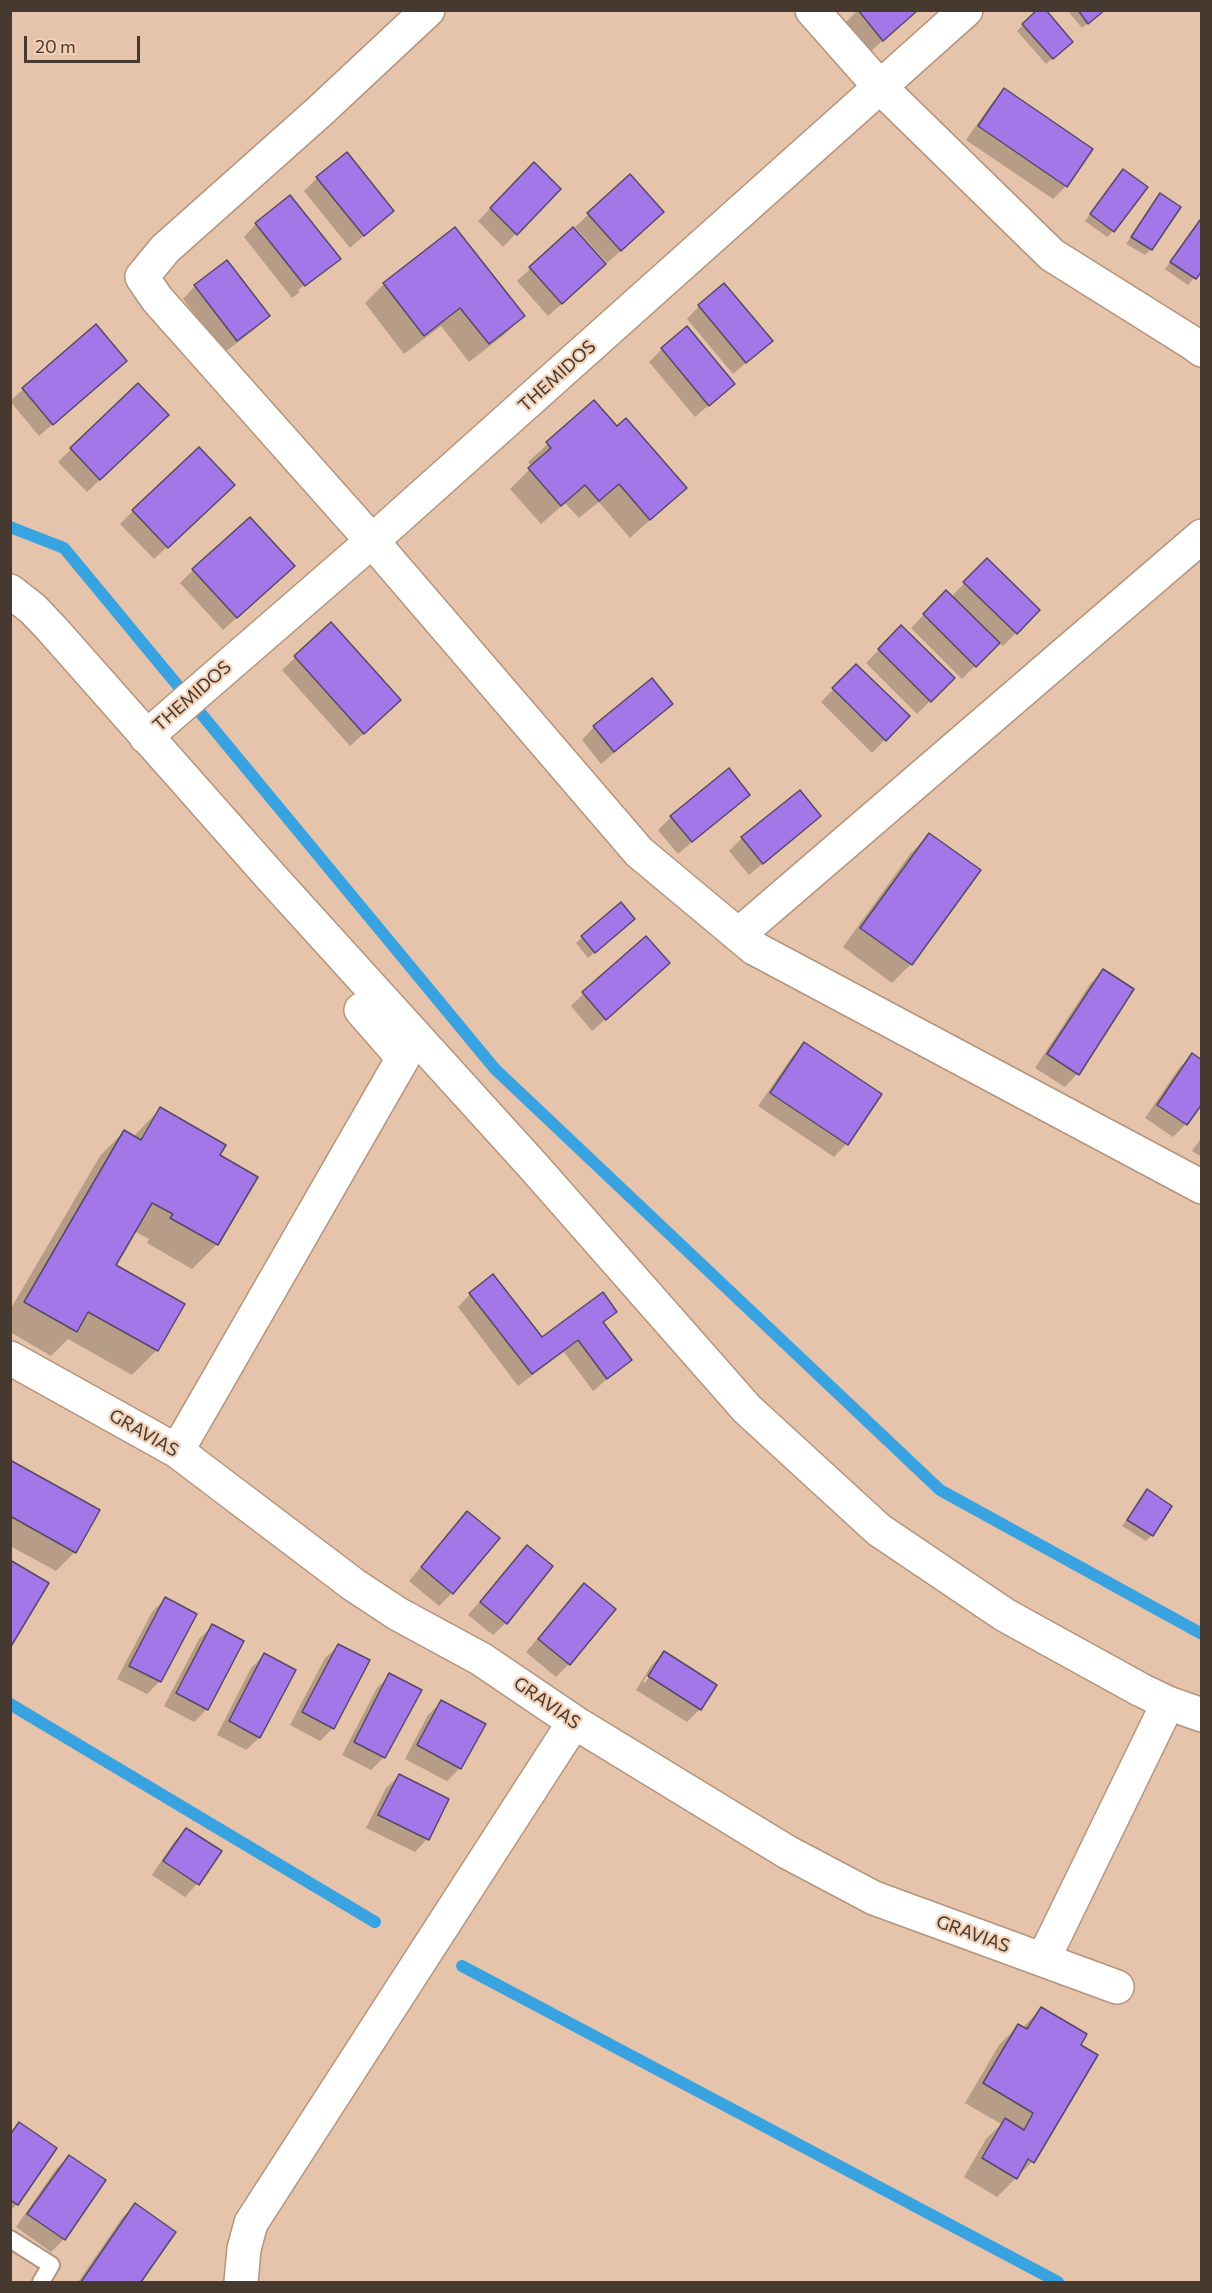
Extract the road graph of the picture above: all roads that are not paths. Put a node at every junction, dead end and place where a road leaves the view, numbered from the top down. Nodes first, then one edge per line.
1 (428, 10) edge
2 (812, 10) edge
3 (966, 10) edge
4 (880, 87) junction
5 (1202, 350) edge
6 (1202, 536) edge
7 (372, 541) junction
8 (10, 591) edge
9 (157, 727) junction
10 (225, 855) dead end
11 (738, 935) junction
12 (1202, 1187) edge
13 (10, 1358) edge
14 (177, 1451) junction
15 (1168, 1703) junction
16 (1202, 1715) edge
17 (574, 1722) junction
18 (1043, 1960) junction
19 (1117, 1987) dead end
20 (10, 2239) edge
21 (41, 2283) edge
22 (242, 2283) edge

1 - 7 street
2 - 4 street
3 - 4 street, THEMIDOS
4 - 5 street
4 - 7 street, THEMIDOS
6 - 11 street
7 - 9 street, THEMIDOS
7 - 11 street
8 - 9 street
9 - 15 street
10 - 14 street
11 - 12 street
13 - 14 street, GRAVIAS
14 - 17 street, GRAVIAS
15 - 16 street
15 - 18 street
17 - 18 street, GRAVIAS
17 - 22 street
18 - 19 street, GRAVIAS
20 - 21 lane

